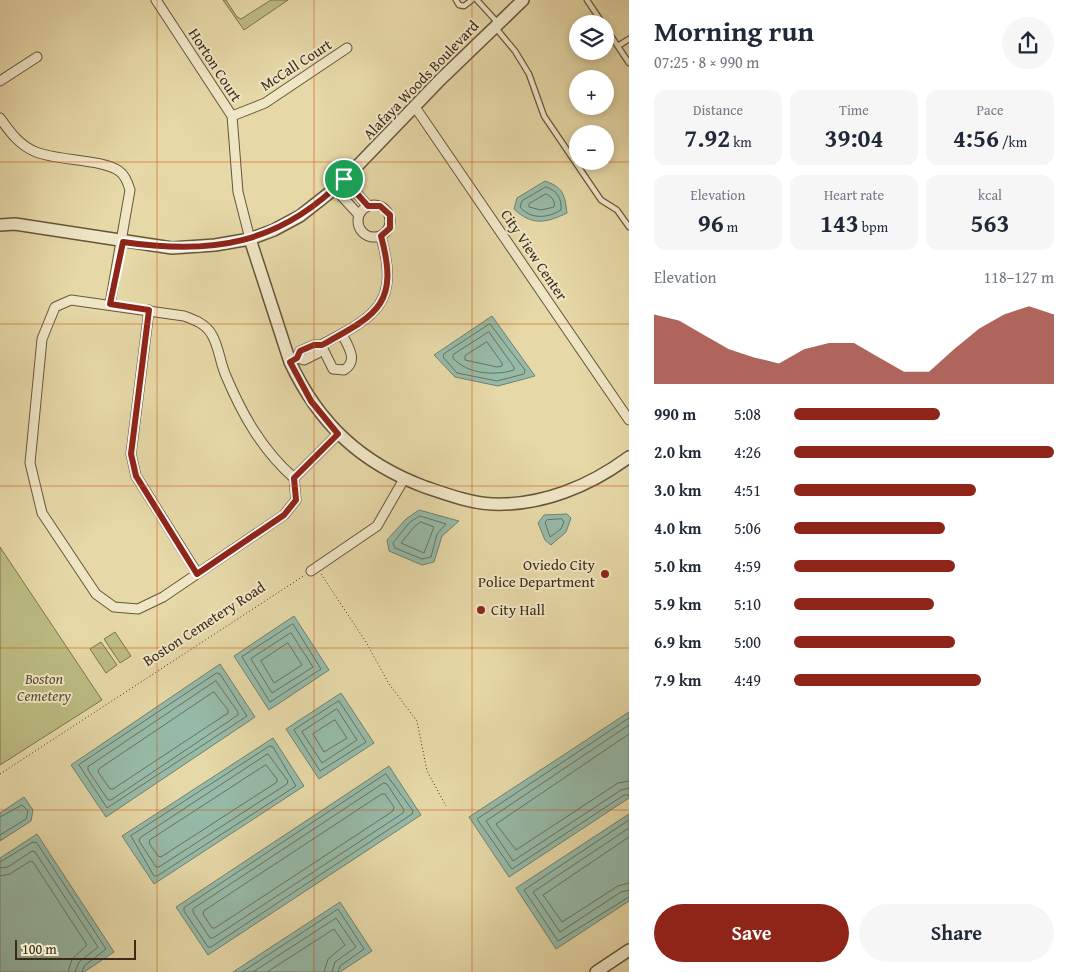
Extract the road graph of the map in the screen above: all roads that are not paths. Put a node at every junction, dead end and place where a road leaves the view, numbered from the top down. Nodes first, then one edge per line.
1 (156, 0) edge
2 (456, 0) edge
3 (472, 0) edge
4 (477, 0) edge
5 (523, 0) edge
6 (587, 0) edge
7 (597, 15) edge
8 (496, 25) junction
9 (629, 38) edge
10 (614, 40) edge
11 (618, 46) junction
12 (347, 48) dead end
13 (37, 57) dead end
14 (629, 62) edge
15 (0, 81) edge
16 (415, 106) junction
17 (232, 116) junction
18 (0, 118) edge
19 (344, 179) junction
20 (335, 189) junction
21 (368, 206) junction
22 (359, 215) junction
23 (0, 225) edge
24 (629, 228) edge
25 (381, 236) junction
26 (250, 239) junction
27 (123, 242) junction
28 (110, 304) junction
29 (149, 310) junction
30 (342, 334) junction
31 (322, 345) junction
32 (293, 360) junction
33 (629, 420) edge
34 (338, 434) junction
35 (629, 456) edge
36 (294, 478) junction
37 (404, 479) junction
38 (314, 569) road end
39 (197, 574) junction
40 (629, 950) edge
41 (596, 972) edge

1 - 17 street, Horton Court
2 - 3 lane
4 - 8 lane
5 - 8 street, Alafaya Woods Boulevard
6 - 7 lane
8 - 16 street, Alafaya Woods Boulevard
8 - 24 lane
9 - 11 lane
10 - 11 lane
11 - 14 lane
12 - 17 street, McCall Court
13 - 15 street
16 - 19 street, Alafaya Woods Boulevard
16 - 33 street, City View Center
17 - 26 street, Horton Court
18 - 27 street
19 - 20 street, Alafaya Woods Boulevard
19 - 21 street
20 - 22 street
20 - 26 street, Alafaya Woods Boulevard
21 - 22 street
21 - 25 street
22 - 25 street
23 - 27 street, Alafaya Woods Boulevard
25 - 30 street
26 - 27 street, Alafaya Woods Boulevard
26 - 32 street
27 - 28 street
28 - 29 street
28 - 39 street
29 - 36 street
29 - 39 street
30 - 31 street
30 - 31 street
31 - 32 street
32 - 34 street
34 - 36 street
34 - 37 street
35 - 37 street
36 - 39 street
37 - 38 street
40 - 41 street

